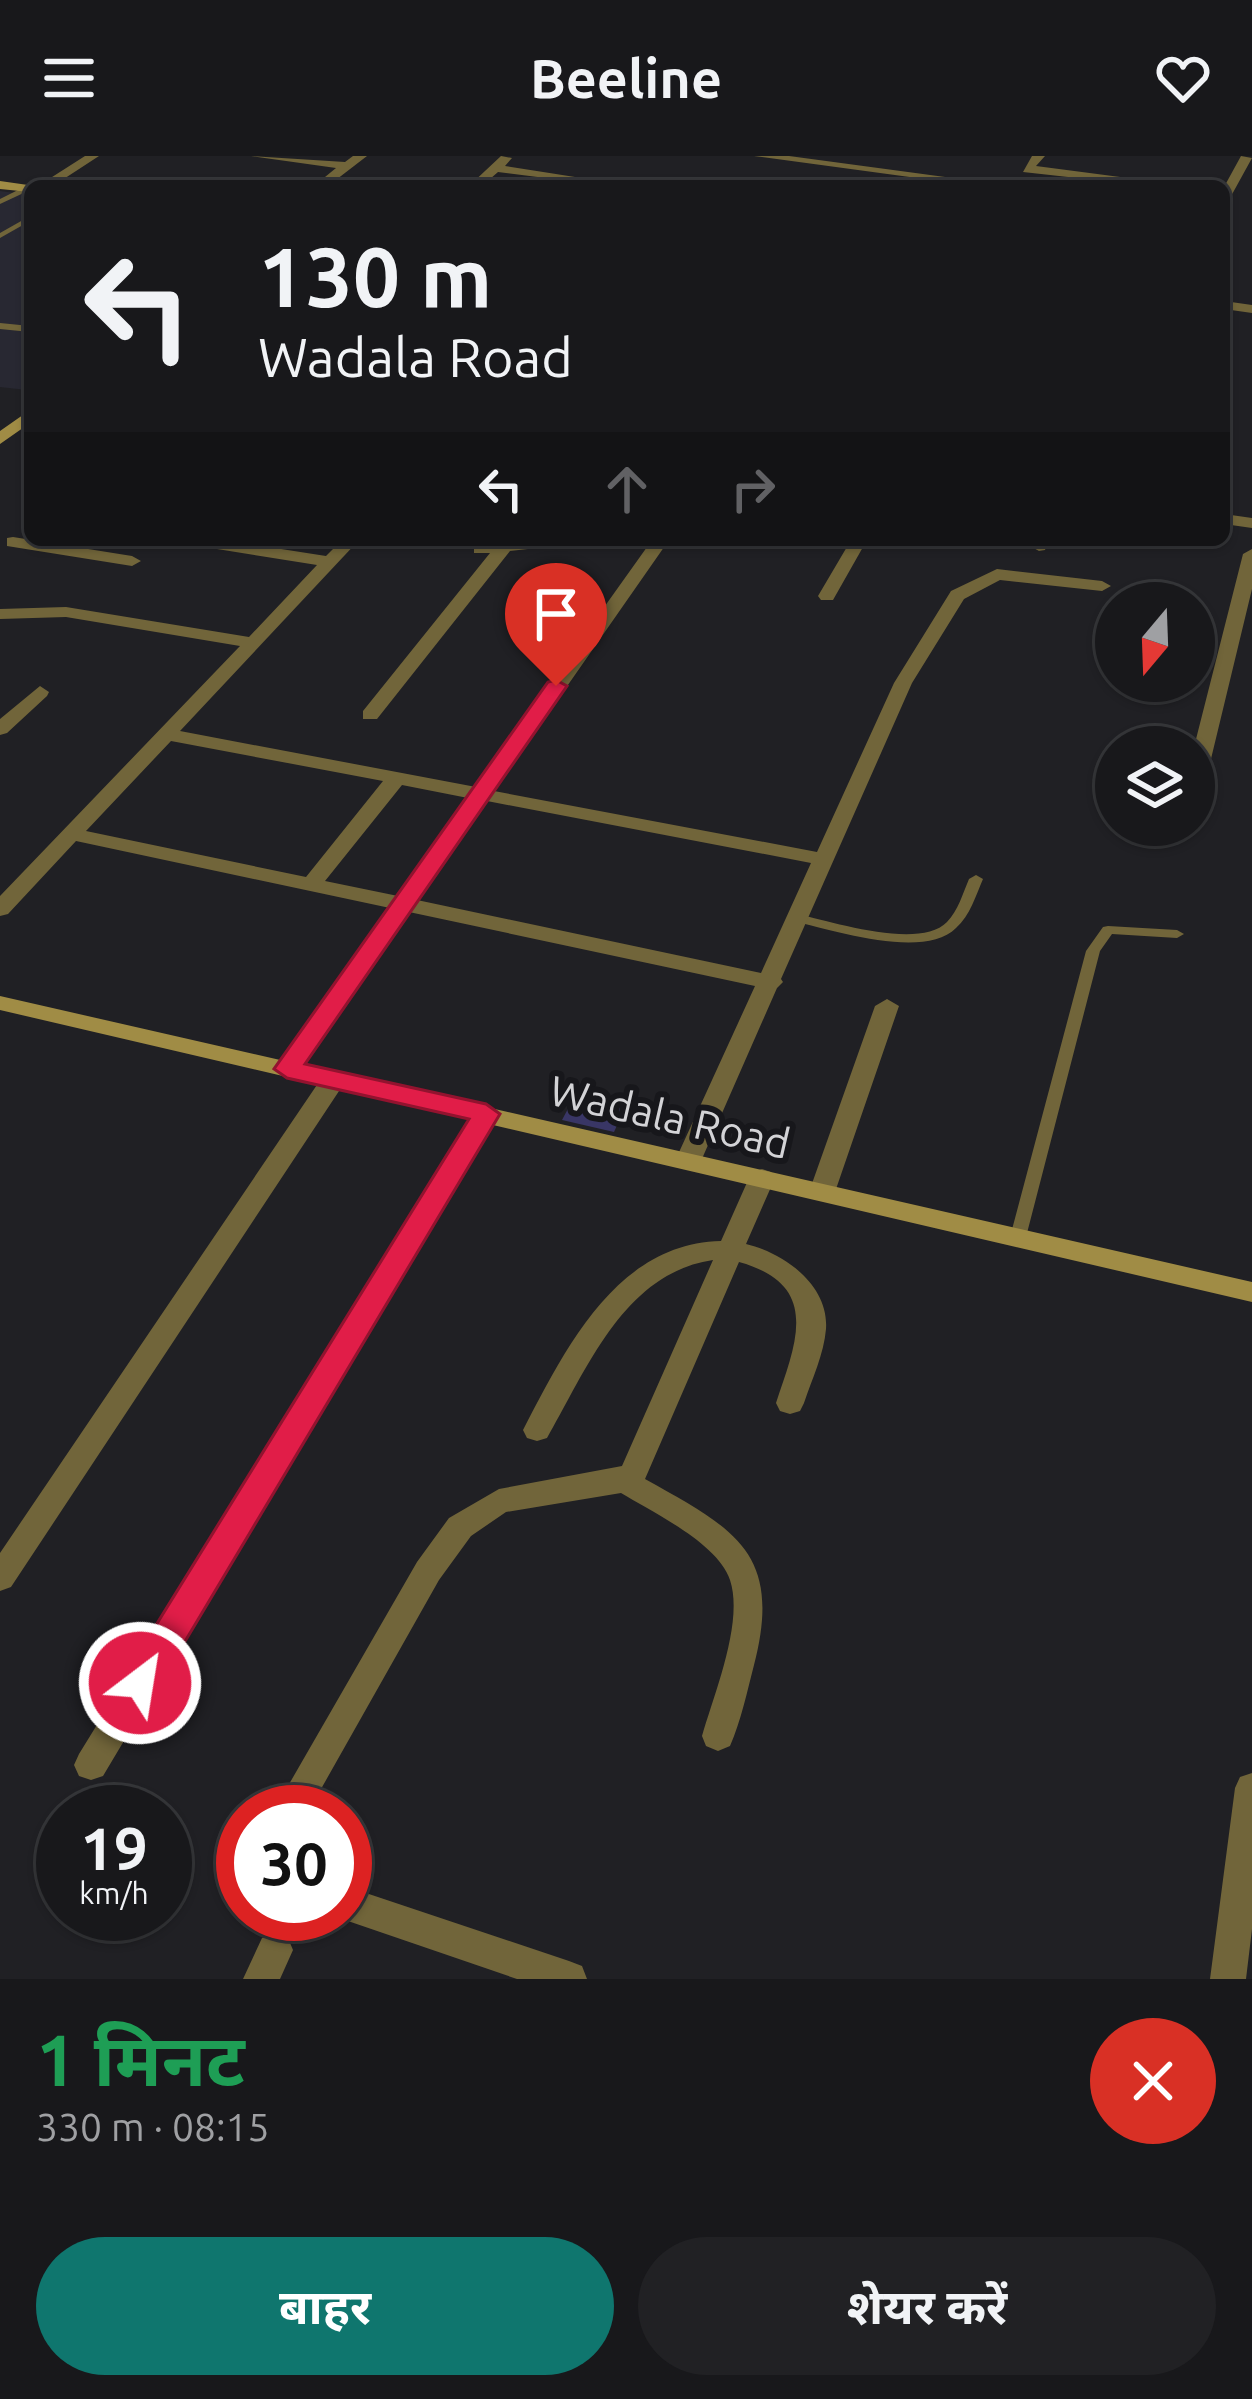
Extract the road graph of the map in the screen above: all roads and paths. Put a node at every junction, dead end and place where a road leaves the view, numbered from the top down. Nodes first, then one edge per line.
1 (93, 156) edge
2 (257, 156) edge
3 (361, 156) edge
4 (508, 156) edge
5 (760, 156) edge
6 (1039, 156) edge
7 (1246, 164) edge
8 (347, 166) junction
9 (495, 168) junction
10 (860, 168) junction
11 (1027, 169) junction
12 (569, 177) dead end
13 (54, 180) edge
14 (328, 180) edge
15 (482, 180) edge
16 (851, 180) edge
17 (960, 180) edge
18 (1016, 180) edge
19 (1150, 180) edge
20 (1230, 192) edge
21 (24, 420) edge
22 (0, 439) edge
23 (230, 546) edge
24 (345, 546) edge
25 (513, 546) edge
26 (657, 546) edge
27 (856, 546) edge
28 (504, 547) junction
29 (7, 548) edge
30 (480, 549) dead end
31 (1252, 554) edge
32 (133, 561) dead end
33 (330, 562) junction
34 (1095, 585) edge
35 (827, 596) dead end
36 (0, 614) edge
37 (1245, 625) edge
38 (252, 644) junction
39 (40, 692) dead end
40 (370, 715) dead end
41 (1212, 726) edge
42 (0, 729) edge
43 (166, 734) junction
44 (395, 780) junction
45 (477, 796) junction
46 (71, 833) junction
47 (820, 860) junction
48 (976, 879) dead end
49 (312, 884) junction
50 (402, 903) junction
51 (0, 909) edge
52 (797, 918) junction
53 (1177, 934) dead end
54 (772, 982) junction
55 (0, 1003) edge
56 (887, 1006) dead end
57 (287, 1069) junction
58 (334, 1079) junction
59 (486, 1114) junction
60 (688, 1161) junction
61 (762, 1178) junction
62 (822, 1192) junction
63 (1018, 1237) junction
64 (731, 1248) junction
65 (1252, 1292) edge
66 (790, 1403) dead end
67 (537, 1430) dead end
68 (624, 1481) junction
69 (0, 1578) edge
70 (718, 1736) dead end
71 (91, 1765) dead end
72 (305, 1785) edge
73 (1252, 1788) edge
74 (372, 1913) edge
75 (569, 1979) edge
76 (1228, 1979) edge

1 - 13 street
2 - 8 street
3 - 8 street
4 - 9 street
5 - 10 street
6 - 11 street
7 - 20 street
8 - 14 street
9 - 12 street
9 - 15 street
10 - 16 street
10 - 17 street
11 - 18 street
11 - 19 street
21 - 22 street
23 - 33 street
24 - 33 street
25 - 28 street
26 - 45 street
27 - 35 street
28 - 30 street
28 - 40 street
29 - 32 street
31 - 37 street
33 - 38 street
34 - 47 street
36 - 38 street
37 - 41 street
38 - 43 street
39 - 42 street
43 - 44 street
43 - 46 street
44 - 45 street
44 - 49 street
45 - 47 street
45 - 50 street
46 - 49 street
46 - 51 street
47 - 52 street
48 - 52 lane
49 - 50 street
50 - 54 street
50 - 57 street
52 - 54 street
53 - 63 lane
54 - 60 street
55 - 57 street, Wadala Road
56 - 62 street
57 - 58 street, Wadala Road
58 - 59 street, Wadala Road
58 - 69 street
59 - 60 street, Wadala Road
59 - 71 street
60 - 61 street, Wadala Road
61 - 62 street, Wadala Road
61 - 64 street
62 - 63 street, Wadala Road
63 - 65 street, Wadala Road
64 - 66 street
64 - 67 street
64 - 68 street
68 - 70 street
68 - 72 street
73 - 76 street
74 - 75 street

